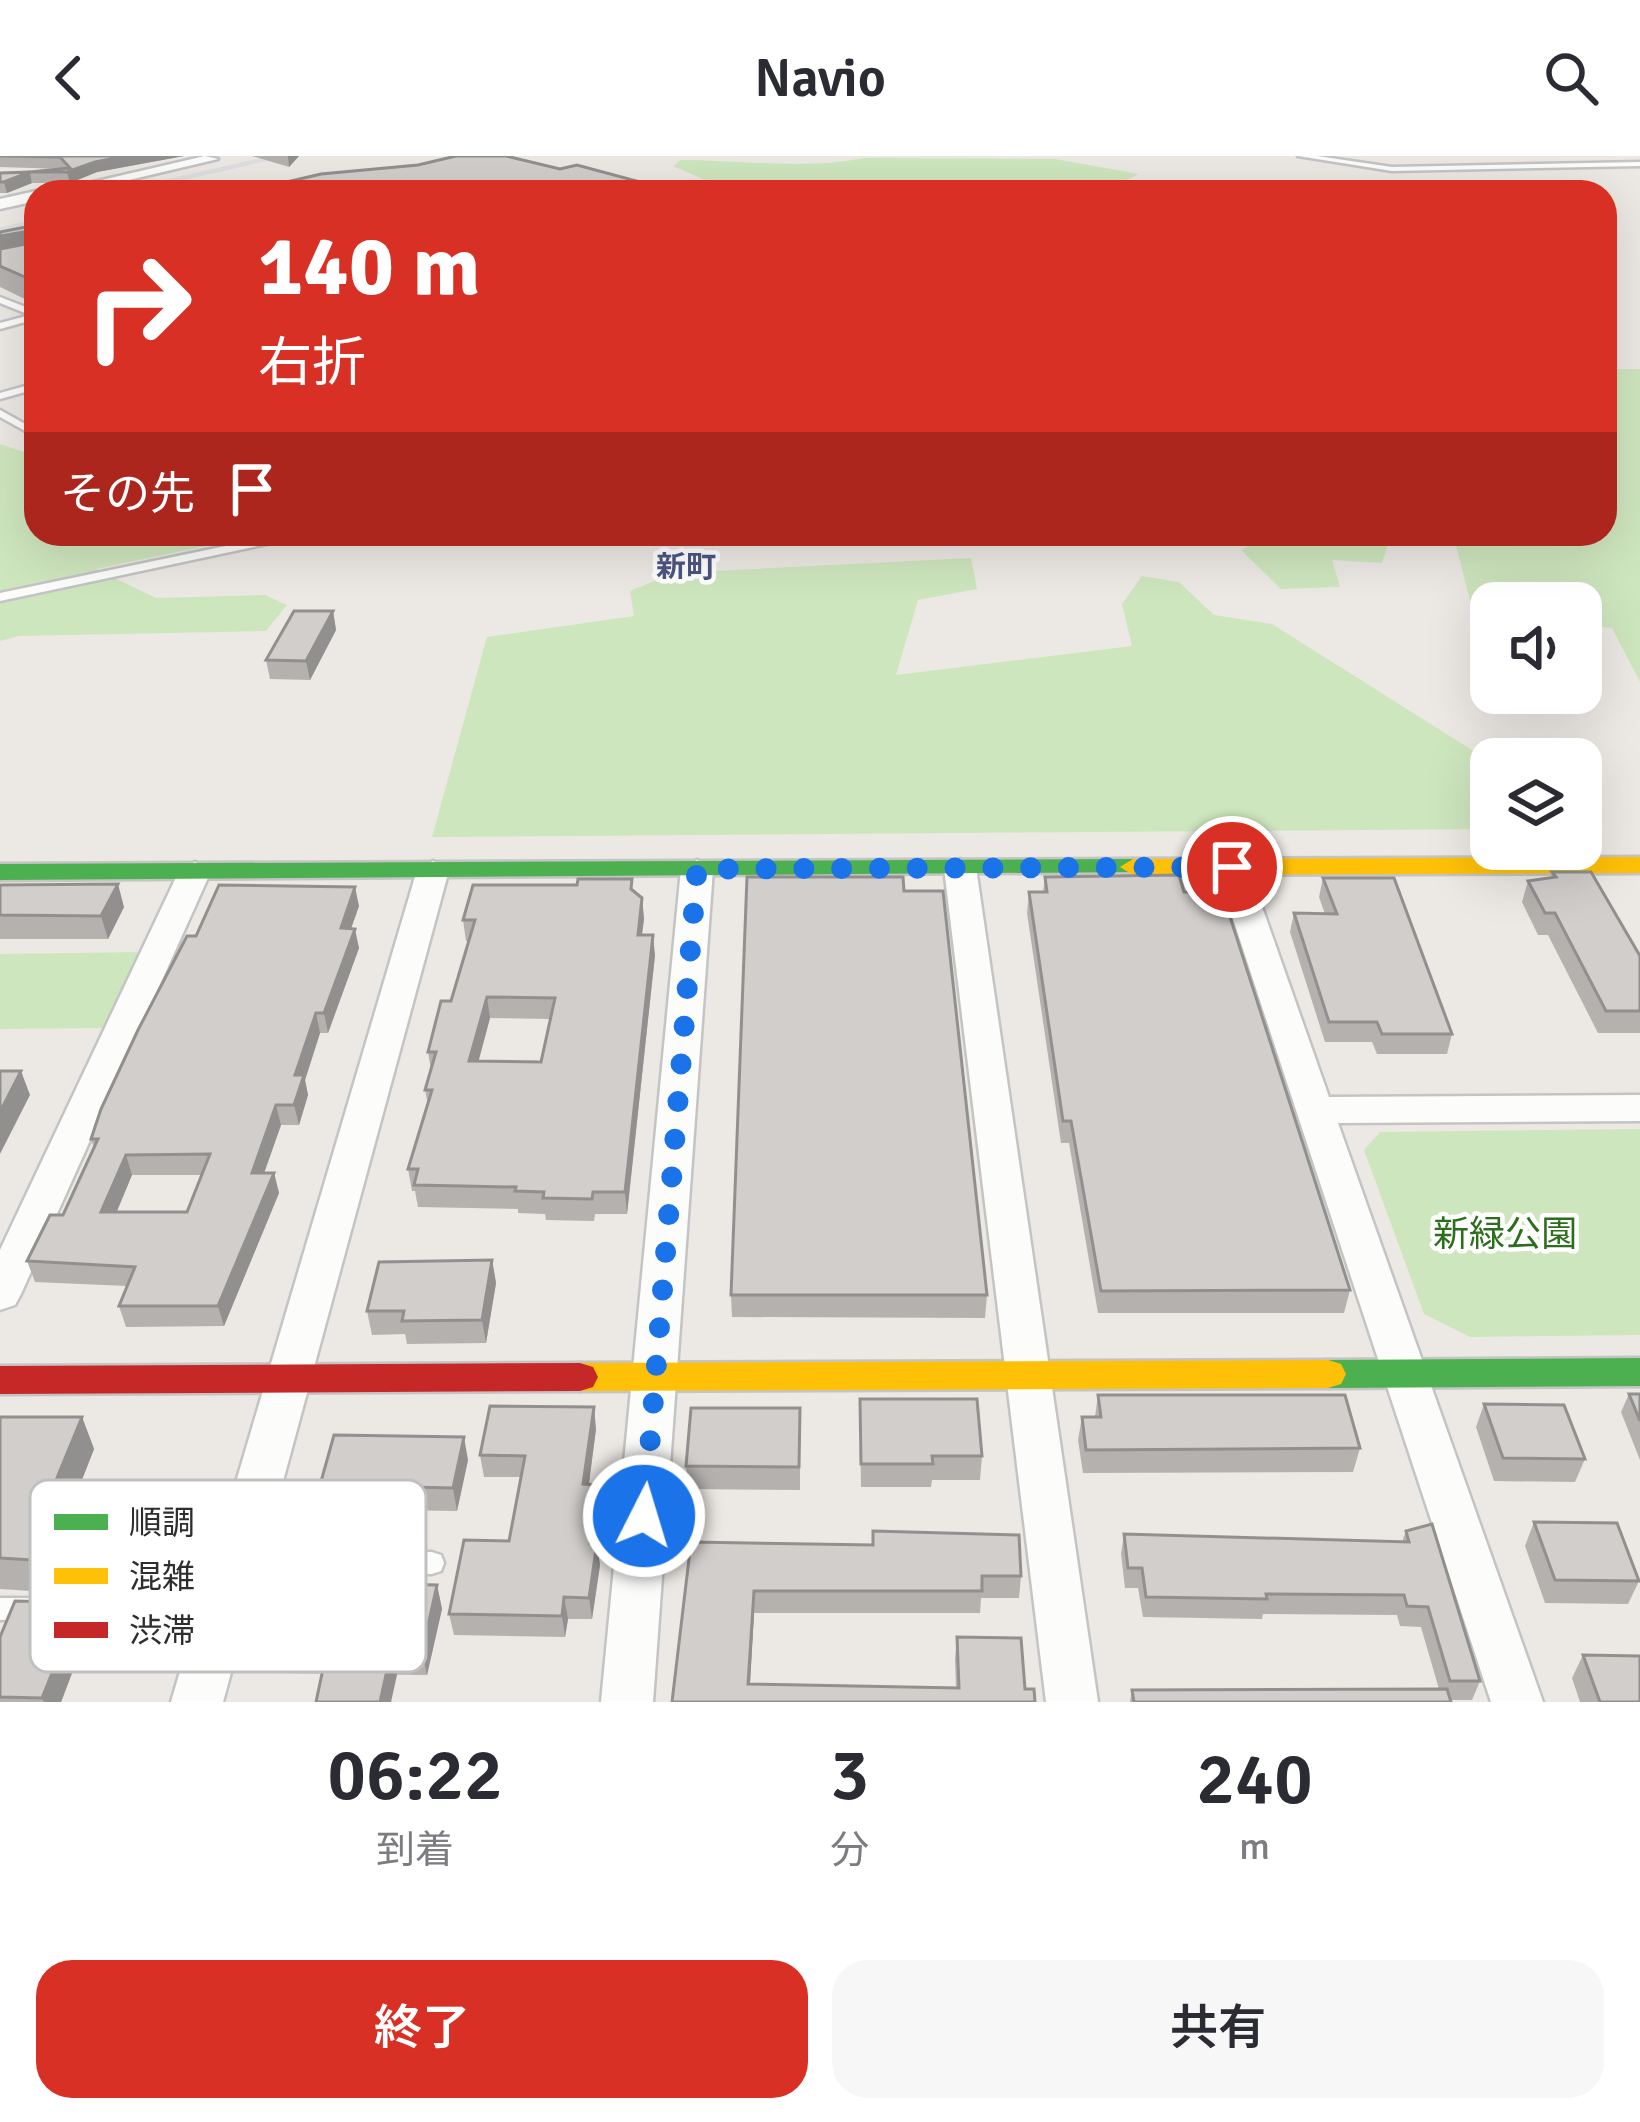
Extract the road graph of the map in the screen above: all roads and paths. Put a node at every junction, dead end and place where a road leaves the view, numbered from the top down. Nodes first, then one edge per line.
1 (1302, 156) edge
2 (211, 159) edge
3 (1640, 164) edge
4 (113, 180) edge
5 (243, 546) edge
6 (0, 597) edge
7 (1640, 865) edge
8 (1232, 867) junction
9 (960, 868) junction
10 (697, 869) junction
11 (434, 870) junction
12 (195, 871) junction
13 (0, 872) edge
14 (1640, 1108) edge
15 (1316, 1110) junction
16 (0, 1294) edge
17 (1404, 1372) junction
18 (1640, 1372) edge
19 (1027, 1374) junction
20 (656, 1377) junction
21 (0, 1380) edge
22 (289, 1380) junction
23 (260, 1480) edge
24 (426, 1563) edge
25 (432, 1563) dead end
26 (0, 1609) edge
27 (30, 1609) edge
28 (205, 1672) edge
29 (197, 1702) edge
30 (627, 1702) edge
31 (1072, 1702) edge
32 (1516, 1702) edge

1 - 3 lane
2 - 4 street
5 - 6 lane
7 - 8 street
8 - 9 street
8 - 15 street
9 - 10 street
9 - 19 street
10 - 11 street
10 - 20 street
11 - 12 street
11 - 22 street
12 - 13 street
12 - 16 street
14 - 15 street
15 - 17 street
17 - 18 street
17 - 19 street
17 - 32 street
19 - 20 street
19 - 31 street
20 - 22 street
20 - 30 street
21 - 22 street
22 - 23 street
24 - 25 lane
26 - 27 lane
28 - 29 street

